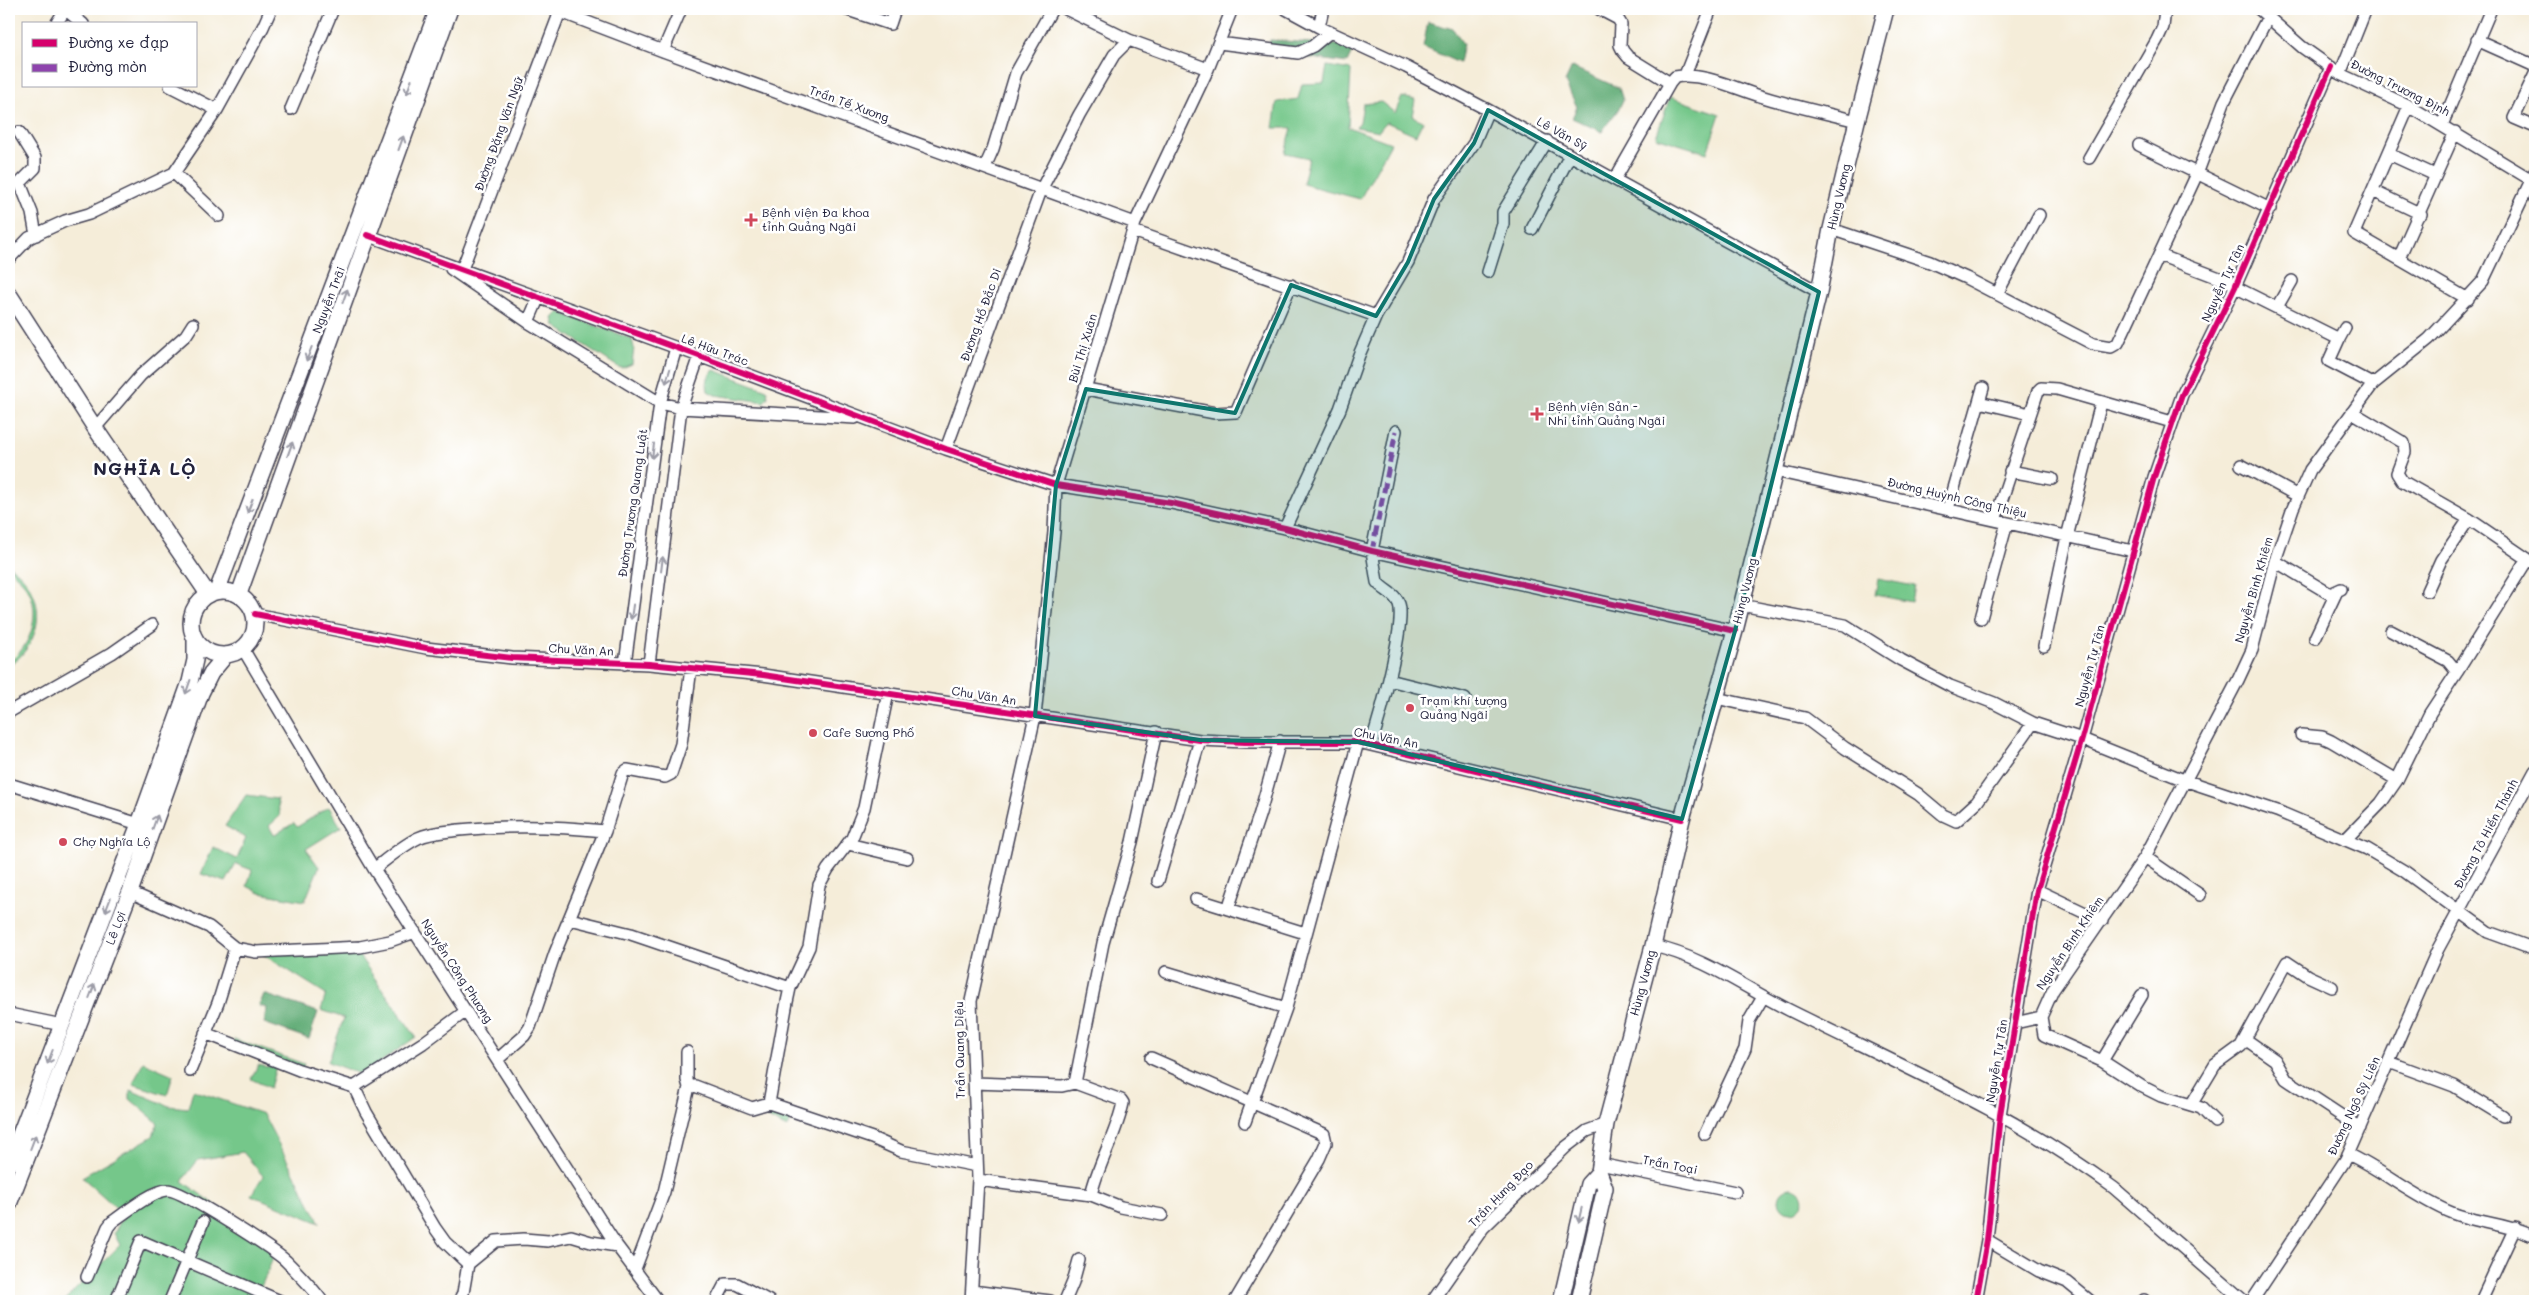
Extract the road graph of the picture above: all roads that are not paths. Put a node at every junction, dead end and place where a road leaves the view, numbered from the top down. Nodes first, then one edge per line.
1 (65, 9) edge
2 (271, 9) edge
3 (333, 9) edge
4 (438, 9) edge
5 (450, 9) edge
6 (681, 9) edge
7 (845, 9) edge
8 (895, 9) edge
9 (1052, 9) edge
10 (1066, 9) edge
11 (1232, 9) edge
12 (1286, 9) edge
13 (1323, 9) edge
14 (1599, 9) edge
15 (1711, 9) edge
16 (1886, 9) edge
17 (2165, 9) edge
18 (2366, 9) edge
19 (2491, 9) edge
20 (558, 10) edge
21 (2266, 11) edge
22 (57, 22) edge
23 (81, 22) edge
24 (1325, 30) junction
25 (1129, 40) junction
26 (2477, 40) junction
27 (1219, 43) junction
28 (664, 52) junction
29 (2535, 66) edge
30 (1208, 68) junction
31 (2336, 70) junction
32 (2535, 74) edge
33 (1685, 75) junction
34 (1670, 83) junction
35 (174, 88) edge
36 (2409, 106) junction
37 (291, 109) dead end
38 (217, 110) junction
39 (1488, 110) junction
40 (1857, 121) junction
41 (2442, 125) junction
42 (2535, 127) edge
43 (20, 132) dead end
44 (2455, 132) junction
45 (1547, 141) junction
46 (2139, 146) dead end
47 (2389, 154) junction
48 (1570, 155) junction
49 (2089, 158) dead end
50 (985, 167) junction
51 (174, 173) junction
52 (2196, 174) junction
53 (2435, 174) junction
54 (2534, 178) edge
55 (1615, 179) junction
56 (1041, 190) junction
57 (2373, 191) junction
58 (2270, 209) junction
59 (2421, 214) junction
60 (2039, 215) dead end
61 (219, 216) dead end
62 (1134, 227) junction
63 (1532, 229) dead end
64 (1831, 229) junction
65 (362, 232) junction
66 (36, 235) junction
67 (2159, 255) junction
68 (2399, 258) junction
69 (9, 259) edge
70 (440, 262) junction
71 (462, 268) junction
72 (1488, 272) dead end
73 (2292, 281) dead end
74 (1291, 285) junction
75 (2235, 286) junction
76 (1819, 292) junction
77 (9, 294) edge
78 (1997, 294) junction
79 (538, 298) junction
80 (2468, 298) junction
81 (2277, 307) junction
82 (1376, 316) junction
83 (528, 322) junction
84 (193, 324) dead end
85 (2346, 328) dead end
86 (2339, 339) junction
87 (676, 348) junction
88 (699, 356) junction
89 (2373, 384) junction
90 (1983, 388) dead end
91 (1086, 389) junction
92 (1979, 402) junction
93 (660, 403) junction
94 (2101, 403) junction
95 (682, 408) junction
96 (2352, 412) junction
97 (2030, 414) junction
98 (866, 419) junction
99 (2172, 422) junction
100 (95, 428) junction
101 (1396, 431) dead end
102 (946, 450) junction
103 (2241, 465) dead end
104 (1776, 471) junction
105 (2010, 471) junction
106 (2052, 479) dead end
107 (1056, 486) junction
108 (2298, 496) junction
109 (1948, 509) junction
110 (2469, 519) junction
111 (1995, 520) junction
112 (2007, 523) junction
113 (1285, 528) junction
114 (2067, 537) junction
115 (1372, 551) junction
116 (2133, 551) junction
117 (2275, 561) junction
118 (2531, 562) edge
119 (2427, 591) dead end
120 (213, 592) junction
121 (239, 594) junction
122 (1741, 604) junction
123 (255, 614) junction
124 (1981, 618) dead end
125 (152, 625) dead end
126 (1735, 631) junction
127 (2391, 631) dead end
128 (2315, 638) dead end
129 (195, 639) junction
130 (2044, 646) dead end
131 (243, 649) junction
132 (226, 655) junction
133 (625, 664) junction
134 (649, 664) junction
135 (691, 668) junction
136 (2457, 672) junction
137 (1388, 680) junction
138 (888, 693) junction
139 (1716, 698) junction
140 (1465, 699) dead end
141 (9, 712) edge
142 (1034, 716) junction
143 (2033, 723) junction
144 (1156, 732) junction
145 (2301, 735) dead end
146 (2082, 739) junction
147 (1200, 740) junction
148 (1280, 741) junction
149 (1358, 742) junction
150 (1371, 744) junction
151 (2535, 771) edge
152 (2184, 780) junction
153 (2397, 780) junction
154 (9, 784) edge
155 (1682, 819) junction
156 (139, 824) junction
157 (605, 831) junction
158 (2345, 840) junction
159 (848, 844) junction
160 (2145, 857) junction
161 (907, 858) dead end
162 (374, 870) junction
163 (1158, 881) dead end
164 (115, 886) junction
165 (2037, 890) junction
166 (130, 892) junction
167 (2200, 894) dead end
168 (1196, 899) dead end
169 (1228, 909) junction
170 (2460, 910) junction
171 (570, 919) junction
172 (2102, 921) junction
173 (415, 932) junction
174 (1305, 933) junction
175 (1653, 946) junction
176 (235, 948) junction
177 (2535, 949) edge
178 (1166, 972) dead end
179 (2332, 986) dead end
180 (790, 988) junction
181 (2142, 995) dead end
182 (1763, 997) junction
183 (1286, 1008) junction
184 (466, 1011) junction
185 (9, 1014) edge
186 (2041, 1017) junction
187 (2015, 1023) junction
188 (69, 1028) junction
189 (205, 1033) junction
190 (2246, 1039) junction
191 (688, 1052) dead end
192 (1151, 1058) dead end
193 (498, 1059) junction
194 (2102, 1061) junction
195 (2389, 1062) junction
196 (190, 1071) dead end
197 (974, 1083) junction
198 (1075, 1083) junction
199 (354, 1087) junction
200 (689, 1087) junction
201 (1252, 1103) junction
202 (769, 1104) junction
203 (2190, 1105) junction
204 (2000, 1115) junction
205 (2503, 1116) dead end
206 (1245, 1122) dead end
207 (2214, 1122) dead end
208 (1606, 1124) junction
209 (2360, 1128) junction
210 (1705, 1134) dead end
211 (2348, 1154) junction
212 (9, 1163) edge
213 (977, 1166) junction
214 (1599, 1168) junction
215 (978, 1180) junction
216 (1735, 1192) dead end
217 (1091, 1195) junction
218 (9, 1204) edge
219 (1162, 1215) dead end
220 (203, 1222) dead end
221 (2515, 1228) junction
222 (2530, 1235) dead end
223 (1987, 1240) junction
224 (617, 1246) junction
225 (1079, 1260) dead end
226 (188, 1262) junction
227 (468, 1264) junction
228 (1569, 1265) junction
229 (635, 1269) junction
230 (1586, 1270) junction
231 (87, 1277) dead end
232 (971, 1296) edge
233 (116, 1300) edge
234 (170, 1301) edge
235 (280, 1301) edge
236 (322, 1301) edge
237 (459, 1301) edge
238 (658, 1301) edge
239 (716, 1301) edge
240 (769, 1301) edge
241 (1050, 1301) edge
242 (1065, 1301) edge
243 (1235, 1301) edge
244 (1432, 1301) edge
245 (1561, 1301) edge
246 (1579, 1301) edge
247 (1976, 1301) edge
248 (2090, 1301) edge
249 (2244, 1301) edge
250 (2252, 1301) edge
251 (2481, 1301) edge

1 - 22 street
1 - 23 street
2 - 38 street
3 - 37 street
4 -> 65 main road, Nguyễn Trãi
65 -> 5 main road, Nguyễn Trãi
6 - 28 street
7 - 8 street
9 - 50 street
10 - 25 street
11 - 27 street, Bùi Thị Xuân
12 - 24 street, Lê Văn Sỹ
13 - 24 street
14 - 34 street
15 - 33 street
16 - 40 main road, Hùng Vương
17 - 49 street
18 - 31 street, Nguyễn Tự Tân
19 - 26 street
20 - 28 street, Trần Tế Xương
20 - 71 street, Đường Đặng Văn Ngữ
21 - 31 street, Đường Trương Định
21 - 52 street
24 - 27 street
24 - 39 street, Lê Văn Sỹ
25 - 30 street
25 - 56 street, Đường Hồ Đắc Di
26 - 29 street
26 - 41 street
27 - 30 street, Bùi Thị Xuân
28 - 50 street, Trần Tế Xương
30 - 62 street, Bùi Thị Xuân
31 - 36 street, Đường Trương Định
31 - 58 street, Nguyễn Tự Tân
32 - 42 street
33 - 34 street
33 - 40 street
34 - 55 street
35 - 38 street
36 - 41 street, Đường Trương Định
36 - 47 street
38 - 51 street
39 - 45 street, Lê Văn Sỹ
39 - 82 street
40 - 64 main road, Hùng Vương
41 - 44 street, Đường Trương Định
43 - 66 street
44 - 53 street
44 - 54 street, Đường Trương Định
45 - 48 street, Lê Văn Sỹ
45 - 72 street
46 - 52 street
47 - 53 street
47 - 57 street
48 - 55 street, Lê Văn Sỹ
48 - 63 street
50 - 56 street, Trần Tế Xương
51 - 61 street
51 - 66 street
52 - 58 street
52 - 67 street
53 - 59 street
54 - 80 street, Nguyễn Bình Khiêm
55 - 76 street, Lê Văn Sỹ
56 - 62 street, Trần Tế Xương
56 - 102 street, Đường Hồ Đắc Di
57 - 59 street
57 - 68 street
58 - 75 street, Nguyễn Tự Tân
59 - 68 street
60 - 78 street
62 - 74 street, Trần Tế Xương
62 - 91 street, Bùi Thị Xuân
64 - 76 main road, Hùng Vương
64 - 78 street
65 - 70 street, Lê Hữu Trác
65 -> 120 main road, Nguyễn Trãi
121 -> 65 main road, Nguyễn Trãi
66 - 69 street
67 - 75 street
67 - 78 street
68 - 80 street
70 - 71 street, Lê Hữu Trác
70 - 83 street, Lê Hữu Trác
71 - 79 street, Lê Hữu Trác
73 - 81 street
74 - 82 street, Trần Tế Xương
74 - 91 street
75 - 81 street
75 - 99 street, Nguyễn Tự Tân
76 - 104 main road, Hùng Vương
77 - 100 main road
79 - 83 street
79 - 87 street, Lê Hữu Trác
80 - 89 street, Nguyễn Bình Khiêm
81 - 86 street
82 - 113 street
83 - 93 street, Lê Hữu Trác
84 - 100 street
85 - 86 street
86 - 89 street
87 - 88 street, Lê Hữu Trác
87 -> 93 street, Đường Trương Quang Luật
88 - 95 street
88 - 98 street, Lê Hữu Trác
89 - 96 street, Nguyễn Bình Khiêm
90 - 92 street
91 - 107 street, Bùi Thị Xuân
92 - 97 street
92 - 109 street
93 - 95 street, Lê Hữu Trác
93 -> 133 street, Đường Trương Quang Luật
94 - 97 street
94 - 99 street
94 - 114 street
95 - 98 street, Lê Hữu Trác
134 -> 95 street
96 - 108 street, Nguyễn Bình Khiêm
96 - 110 street
97 - 105 street
98 - 102 street, Lê Hữu Trác
99 - 116 street, Nguyễn Tự Tân
100 - 120 main road
101 - 115 street
102 - 107 street, Lê Hữu Trác
103 - 108 street
104 - 109 street, Đường Huỳnh Công Thiệu
104 - 122 main road, Hùng Vương
105 - 106 street
105 - 111 street
107 - 113 street, Lê Hữu Trác
107 - 142 street, Bùi Thị Xuân
108 - 117 street, Nguyễn Bình Khiêm
109 - 111 street, Đường Huỳnh Công Thiệu
110 - 118 street
110 - 119 street
111 - 112 street, Đường Huỳnh Công Thiệu
112 - 114 street, Đường Huỳnh Công Thiệu
112 - 124 street
113 - 115 street, Lê Hữu Trác
114 - 116 street, Đường Huỳnh Công Thiệu
114 - 130 street
115 - 126 street, Lê Hữu Trác
115 - 137 street
116 - 146 street, Nguyễn Tự Tân
117 - 128 street
117 - 152 street, Nguyễn Bình Khiêm
118 - 136 street
120 - 121 main road
120 - 129 main road
121 - 123 main road
122 - 126 main road, Hùng Vương
122 - 143 street
123 - 131 main road
123 - 133 street, Chu Văn An
125 - 141 street
126 - 139 main road, Hùng Vương
127 - 136 street
129 - 132 main road
129 -> 156 main road, Lê Lợi
131 - 132 main road
131 - 162 street, Nguyễn Công Phương
166 -> 132 main road, Lê Lợi
133 - 134 street, Chu Văn An
134 - 135 street, Chu Văn An
135 - 138 street, Chu Văn An
135 - 157 street
136 - 153 street
137 - 140 street
137 - 150 street
138 - 142 street, Chu Văn An
138 - 159 street
139 - 143 street
139 - 155 main road, Hùng Vương
142 - 144 street, Chu Văn An
142 - 197 street, Trần Quang Diệu
143 - 146 street
144 - 147 street, Chu Văn An
144 - 198 street
145 - 153 street
146 - 152 street
146 - 165 street, Nguyễn Tự Tân
147 - 148 street, Chu Văn An
147 - 163 street
148 - 149 street, Chu Văn An
148 - 169 street
149 - 150 street, Chu Văn An
149 - 174 street
150 - 155 street, Chu Văn An
151 - 170 street, Đường Tô Hiến Thành
152 - 158 street
152 - 160 street, Nguyễn Bình Khiêm
153 - 158 street
154 - 156 street
155 - 175 main road, Hùng Vương
156 - 164 main road, Lê Lợi
157 - 162 street
157 - 171 street
158 - 170 street
159 - 161 street
159 - 180 street
160 - 167 street
160 - 172 street, Nguyễn Bình Khiêm
162 - 173 street, Nguyễn Công Phương
164 - 166 main road
164 -> 188 main road, Lê Lợi
165 - 172 street
165 - 187 street, Nguyễn Tự Tân
166 - 176 street
188 -> 166 main road, Lê Lợi
168 - 169 street
169 - 174 street
170 - 177 street
170 - 195 street, Đường Ngô Sỹ Liên
171 - 180 street
171 - 193 street
172 - 186 street, Nguyễn Bình Khiêm
173 - 176 street
173 - 184 street, Nguyễn Công Phương
174 - 183 street
175 - 182 street
175 - 208 main road, Hùng Vương
176 - 189 street
178 - 183 street
179 - 190 street
180 - 202 street
181 - 194 street
182 - 204 street
182 - 210 street
183 - 201 street
184 - 193 street, Nguyễn Công Phương
184 - 199 street
185 - 188 street
186 - 187 street
186 - 194 street
187 - 204 street, Nguyễn Tự Tân
188 -> 212 main road, Lê Lợi
218 -> 188 main road, Lê Lợi
189 - 196 street
189 - 199 street
190 - 203 street
190 - 209 street
191 - 200 street
192 - 201 street
193 - 224 street, Nguyễn Công Phương
194 - 203 street
195 - 205 street
195 - 209 street, Đường Ngô Sỹ Liên
197 - 198 street
197 - 213 street, Trần Quang Diệu
198 - 217 street
199 - 227 street
200 - 202 street
200 - 229 street
201 - 206 street
201 - 243 street
202 - 213 street
203 - 207 street
204 - 223 street, Nguyễn Tự Tân
204 - 249 street
208 - 214 main road, Hùng Vương
208 - 244 street, Trần Hưng Đạo
209 - 211 street, Đường Ngô Sỹ Liên
211 - 221 street
211 - 250 street, Đường Ngô Sỹ Liên
213 - 215 street, Trần Quang Diệu
214 - 216 street, Trần Toại
214 -> 228 main road, Hùng Vương
214 - 230 main road, Hùng Vương
215 - 217 street
215 - 232 street, Trần Quang Diệu
217 - 219 street
220 - 226 street
221 - 222 street
221 - 251 street
223 - 247 street, Nguyễn Tự Tân
223 - 248 street
224 - 227 street
224 - 229 street, Nguyễn Công Phương
225 - 242 street
226 - 233 street
226 - 234 street
226 - 235 street
227 - 237 street
228 - 230 main road
228 - 245 main road, Hùng Vương
229 - 238 street, Nguyễn Công Phương
230 - 246 main road, Hùng Vương
231 - 236 street
232 - 241 street
239 - 240 street

